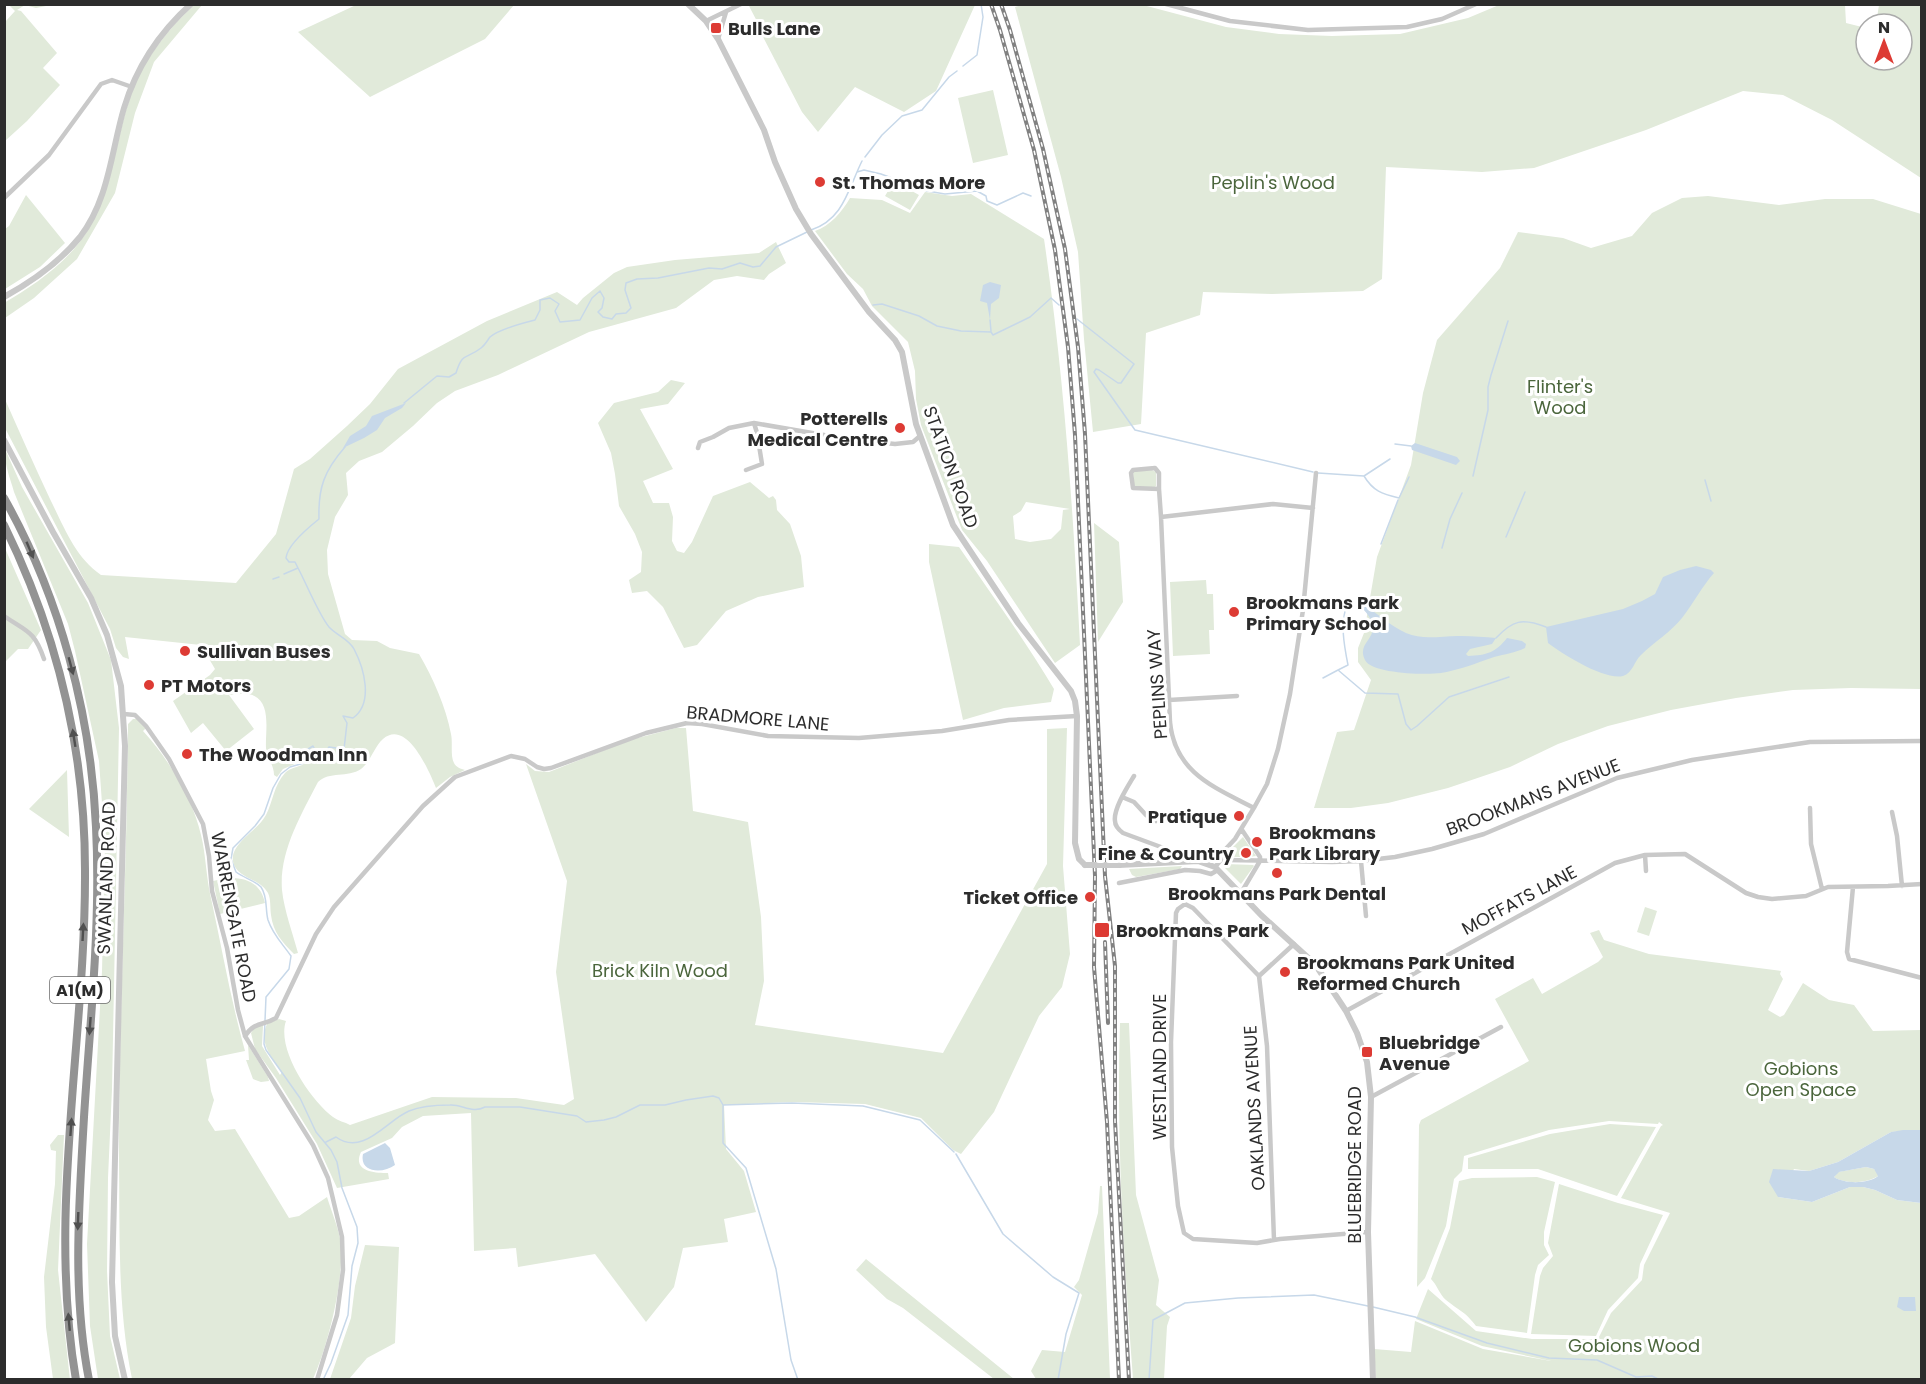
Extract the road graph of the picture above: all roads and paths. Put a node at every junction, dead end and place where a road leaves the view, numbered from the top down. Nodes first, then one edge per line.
1 (191, 4) edge
2 (688, 4) edge
3 (741, 4) edge
4 (1166, 4) edge
5 (1476, 4) edge
6 (726, 12) junction
7 (706, 21) junction
8 (718, 39) junction
9 (132, 87) junction
10 (4, 198) edge
11 (4, 297) edge
12 (754, 423) junction
13 (920, 436) junction
14 (4, 440) edge
15 (698, 448) dead end
16 (746, 471) dead end
17 (1316, 473) dead end
18 (1159, 489) junction
19 (4, 498) edge
20 (1313, 508) junction
21 (1161, 517) junction
22 (4, 525) edge
23 (4, 616) edge
24 (44, 659) dead end
25 (1237, 696) dead end
26 (1169, 700) junction
27 (124, 714) junction
28 (1077, 716) junction
29 (1922, 741) edge
30 (1134, 776) dead end
31 (1122, 796) junction
32 (1254, 807) junction
33 (1810, 808) dead end
34 (1892, 812) dead end
35 (1156, 821) dead end
36 (1242, 830) junction
37 (1645, 855) junction
38 (1221, 860) junction
39 (1260, 861) junction
40 (1361, 861) junction
41 (1173, 862) junction
42 (1185, 862) junction
43 (1217, 868) junction
44 (1185, 870) junction
45 (1646, 871) dead end
46 (1119, 883) dead end
47 (1922, 884) edge
48 (1902, 886) junction
49 (1853, 887) junction
50 (1822, 889) junction
51 (1240, 893) junction
52 (1366, 916) dead end
53 (1294, 944) junction
54 (1259, 976) junction
55 (1922, 978) edge
56 (1346, 1011) junction
57 (240, 1020) junction
58 (253, 1026) junction
59 (1501, 1028) dead end
60 (245, 1036) junction
61 (1371, 1097) junction
62 (1368, 1232) junction
63 (1274, 1240) junction
64 (76, 1380) edge
65 (89, 1380) edge
66 (126, 1380) edge
67 (317, 1380) edge
68 (1373, 1380) edge

1 - 9 street
2 - 7 street, STATION ROAD
3 - 6 street
4 - 5 street
6 - 7 street
6 - 8 street
7 - 8 street, STATION ROAD
8 - 13 street, STATION ROAD
9 - 10 street
9 - 11 street
12 - 13 street
12 - 15 street
12 - 16 street
13 - 28 street, STATION ROAD
14 - 27 street, SWANLAND ROAD
17 - 20 street
18 - 18 street
18 - 21 street, PEPLINS WAY
19 -> 65 highway, A1(M)
20 - 21 street
20 - 32 street
21 - 26 street, PEPLINS WAY
64 -> 22 highway, A1(M)
23 - 24 street
25 - 26 street
26 - 32 street, PEPLINS WAY
27 - 57 street, WARRENGATE ROAD
27 - 66 street, SWANLAND ROAD
28 - 41 street, STATION ROAD, bridge
28 - 58 street, BRADMORE LANE
29 - 40 street, BROOKMANS AVENUE
30 - 31 street
31 - 35 street
31 - 41 street
32 - 36 street
33 - 50 street
34 - 48 street
36 - 38 street
36 - 39 street
37 - 45 street
37 - 50 street, MOFFATS LANE
37 - 56 street, MOFFATS LANE
38 - 39 street, BROOKMANS AVENUE
38 - 43 street
39 - 40 street, BROOKMANS AVENUE
39 - 51 street
40 - 52 street
41 - 42 street, STATION ROAD
42 - 43 street, STATION ROAD
42 - 44 street
43 - 44 street
43 - 51 street, BLUEBRIDGE ROAD
44 - 46 street
47 - 48 street, MOFFATS LANE
48 - 49 street, MOFFATS LANE
49 - 50 street, MOFFATS LANE
49 - 55 street
51 - 53 street, BLUEBRIDGE ROAD
53 - 54 street
53 - 56 street, BLUEBRIDGE ROAD
54 - 63 street, OAKLANDS AVENUE
54 - 63 street, WESTLAND DRIVE
56 - 61 street, BLUEBRIDGE ROAD
57 - 58 street
57 - 60 street, WARRENGATE ROAD
58 - 60 street
59 - 61 street
60 - 67 street, WARRENGATE ROAD
61 - 62 street, BLUEBRIDGE ROAD
62 - 63 street
62 - 68 street, BLUEBRIDGE ROAD

